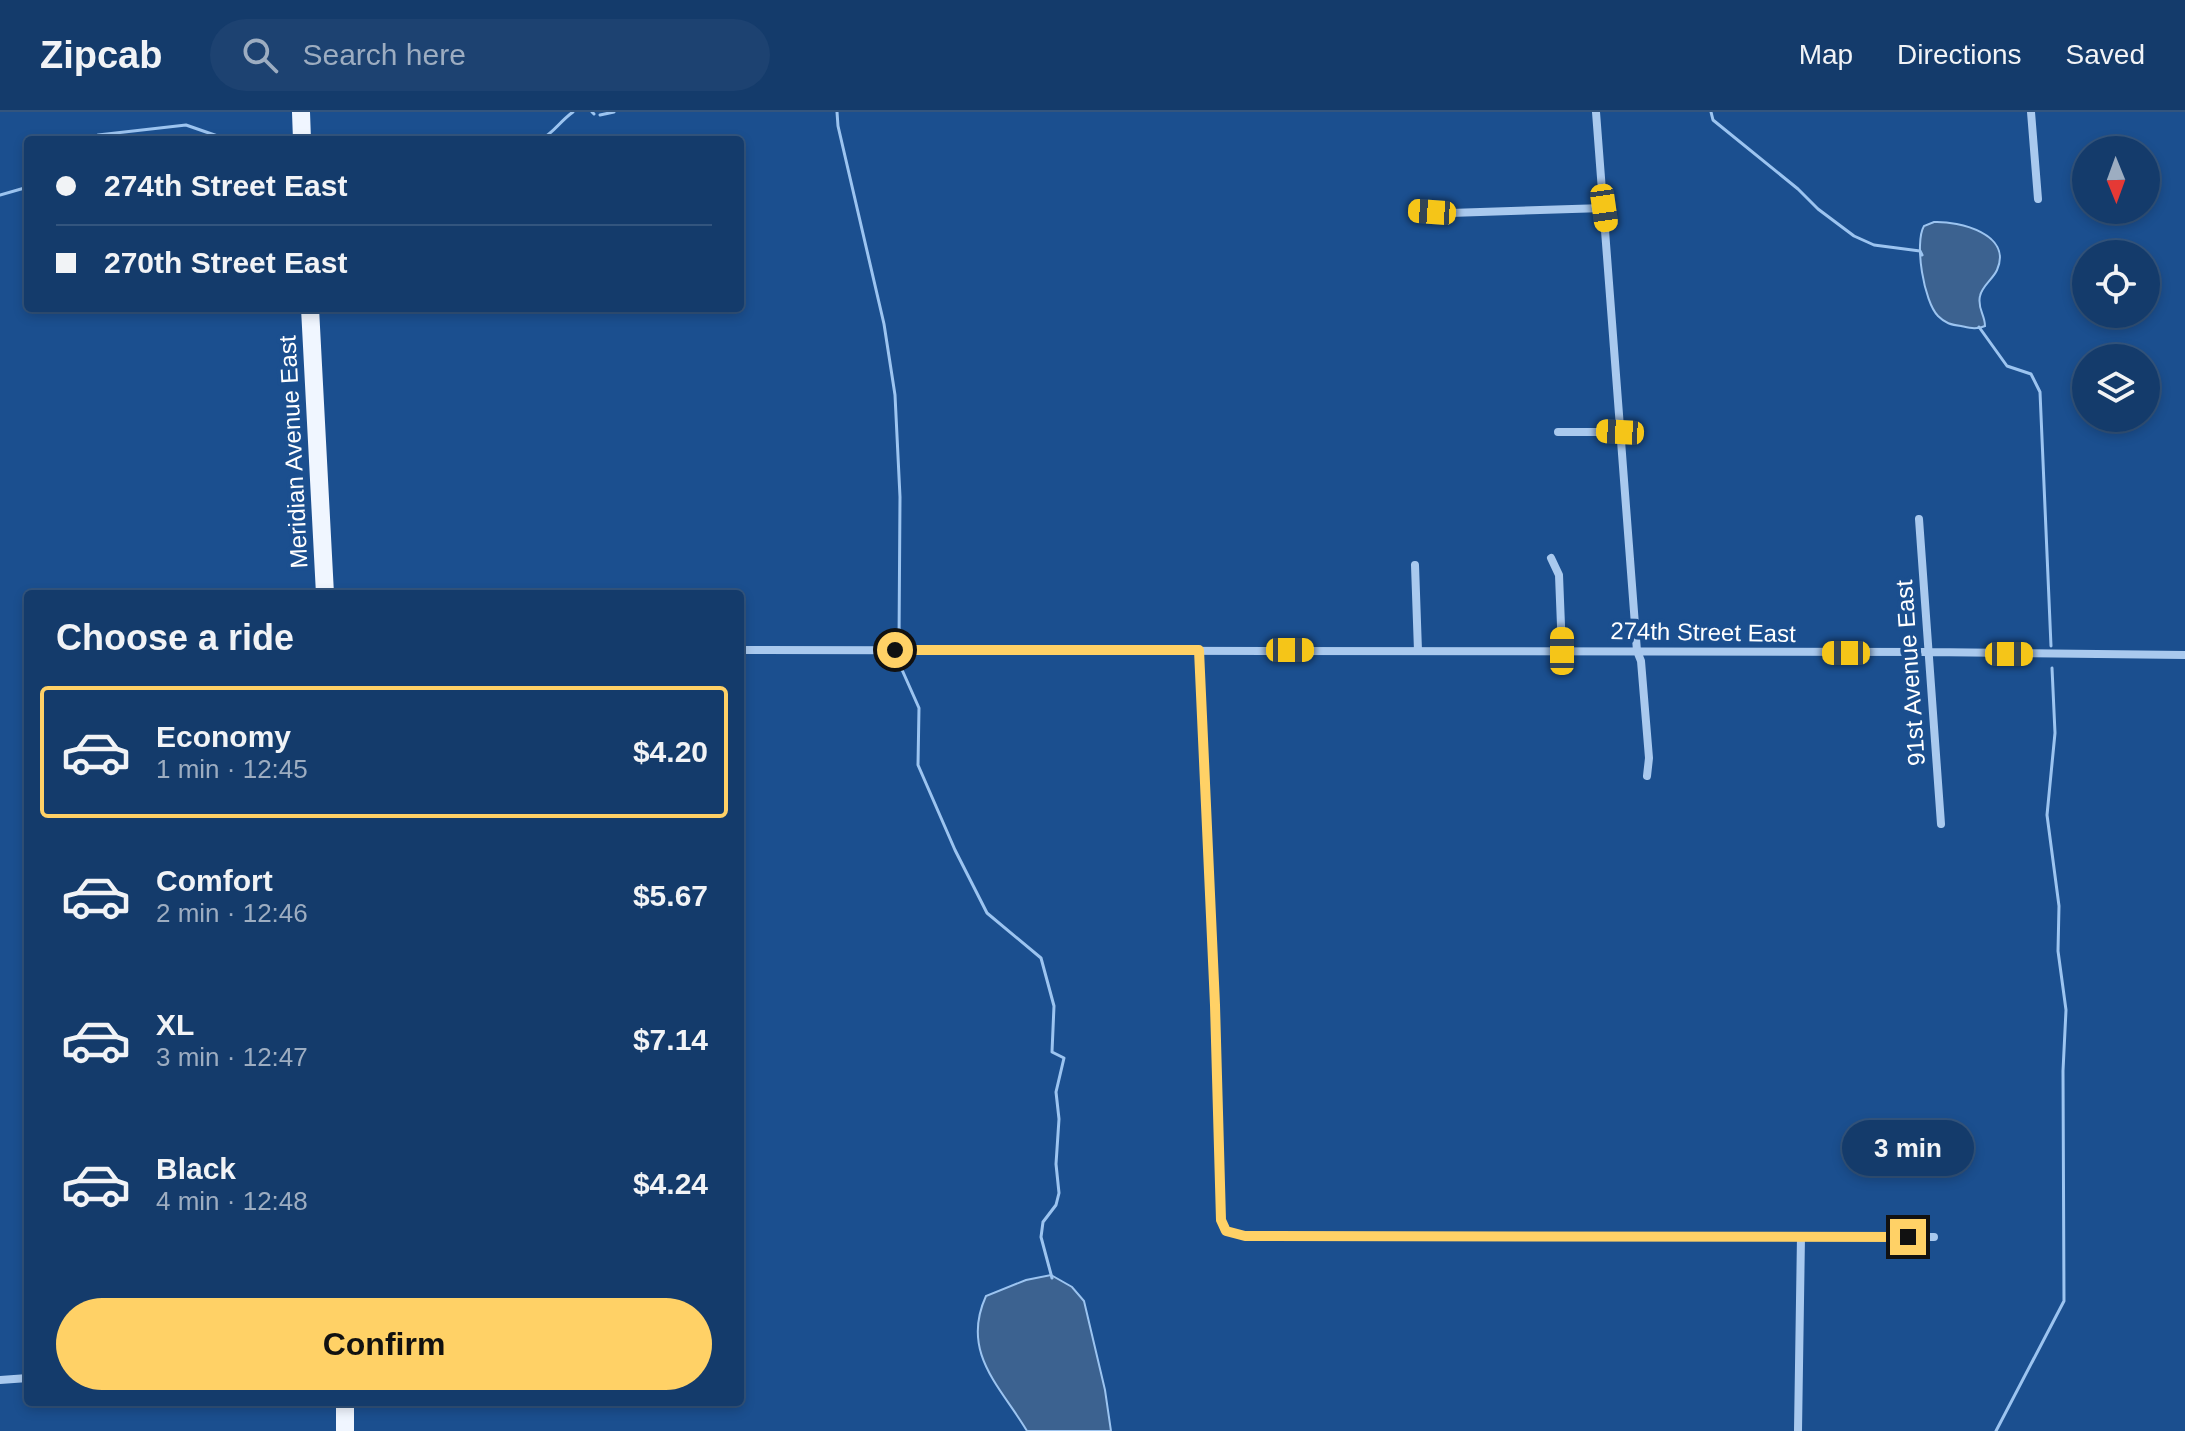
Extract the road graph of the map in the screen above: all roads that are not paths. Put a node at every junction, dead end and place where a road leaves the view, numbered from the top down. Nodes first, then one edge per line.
1 (301, 112) edge
2 (1596, 112) edge
3 (2031, 112) edge
4 (302, 136) edge
5 (2038, 199) dead end
6 (1604, 208) junction
7 (1414, 211) dead end
8 (310, 312) edge
9 (1558, 432) dead end
10 (1620, 432) junction
11 (1919, 519) dead end
12 (1551, 558) dead end
13 (1415, 565) dead end
14 (325, 590) edge
15 (744, 650) edge
16 (1199, 650) junction
17 (1418, 651) junction
18 (1562, 651) junction
19 (1637, 651) junction
20 (1928, 652) junction
21 (2185, 655) edge
22 (1647, 776) dead end
23 (1941, 824) dead end
24 (1801, 1236) junction
25 (1934, 1237) dead end
26 (24, 1378) edge
27 (0, 1380) edge
28 (345, 1406) edge
29 (345, 1431) edge
30 (1798, 1431) edge

1 - 4 main road
2 - 6 street
3 - 5 street
6 - 7 street
6 - 10 street
8 - 14 main road, Meridian Avenue East
9 - 10 street
10 - 19 street
11 - 20 street, 91st Avenue East
12 - 18 street
13 - 17 street
15 - 16 street, 274th Street East
16 - 17 street, 274th Street East
16 - 24 street
17 - 18 street, 274th Street East
18 - 19 street, 274th Street East
19 - 20 street, 274th Street East
19 - 22 street
20 - 21 street, 274th Street East
20 - 23 street, 91st Avenue East
24 - 25 street
24 - 30 street
26 - 27 street
28 - 29 main road

